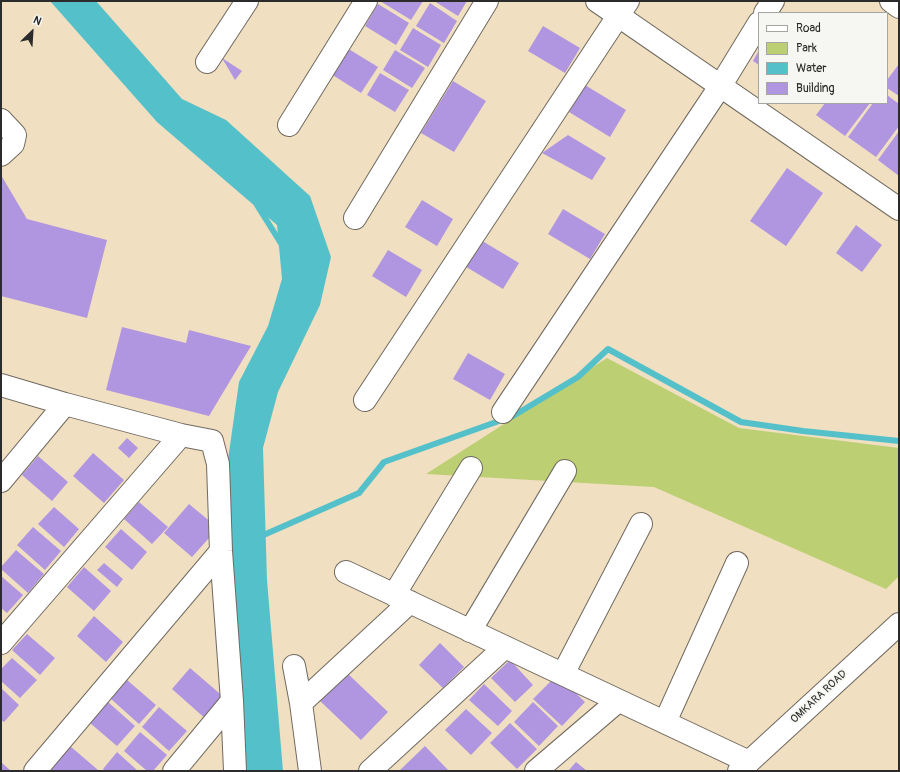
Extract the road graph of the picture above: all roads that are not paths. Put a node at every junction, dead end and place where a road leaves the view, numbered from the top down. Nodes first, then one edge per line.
1 (247, 1) edge
2 (366, 1) edge
3 (487, 1) edge
4 (597, 1) edge
5 (773, 1) edge
6 (891, 1) edge
7 (899, 7) edge
8 (623, 9) edge
9 (766, 12) edge
10 (758, 25) edge
11 (207, 62) dead end
12 (721, 85) junction
13 (1, 120) edge
14 (289, 125) dead end
15 (1, 155) edge
16 (899, 209) edge
17 (354, 218) dead end
18 (1, 385) edge
19 (365, 400) dead end
20 (65, 404) junction
21 (503, 412) dead end
22 (182, 435) junction
23 (471, 468) dead end
24 (565, 471) dead end
25 (1, 481) edge
26 (640, 524) dead end
27 (220, 551) junction
28 (737, 563) dead end
29 (346, 572) dead end
30 (402, 598) junction
31 (899, 624) edge
32 (470, 630) junction
33 (1, 643) edge
34 (504, 647) junction
35 (294, 666) dead end
36 (563, 674) junction
37 (618, 700) junction
38 (232, 701) junction
39 (301, 703) junction
40 (665, 722) junction
41 (744, 766) edge
42 (35, 771) edge
43 (174, 771) edge
44 (235, 771) edge
45 (310, 771) edge
46 (370, 771) edge
47 (536, 771) edge

1 - 11 street
2 - 14 street
3 - 17 street
4 - 8 street
5 - 9 street
6 - 7 street
8 - 12 street
8 - 19 street
10 - 12 street
12 - 16 street
12 - 21 street
13 - 15 street
18 - 20 street
20 - 22 street
20 - 25 street
22 - 27 street
22 - 33 street
23 - 30 street
24 - 32 street
26 - 36 street
27 - 38 street
27 - 42 street
28 - 40 street
29 - 30 street
30 - 32 street
30 - 39 street
31 - 41 street, OMKARA ROAD
32 - 34 street
34 - 36 street
34 - 46 street
35 - 39 street
36 - 37 street
37 - 40 street
37 - 47 street
38 - 43 street
38 - 44 street
39 - 45 street
40 - 41 street

